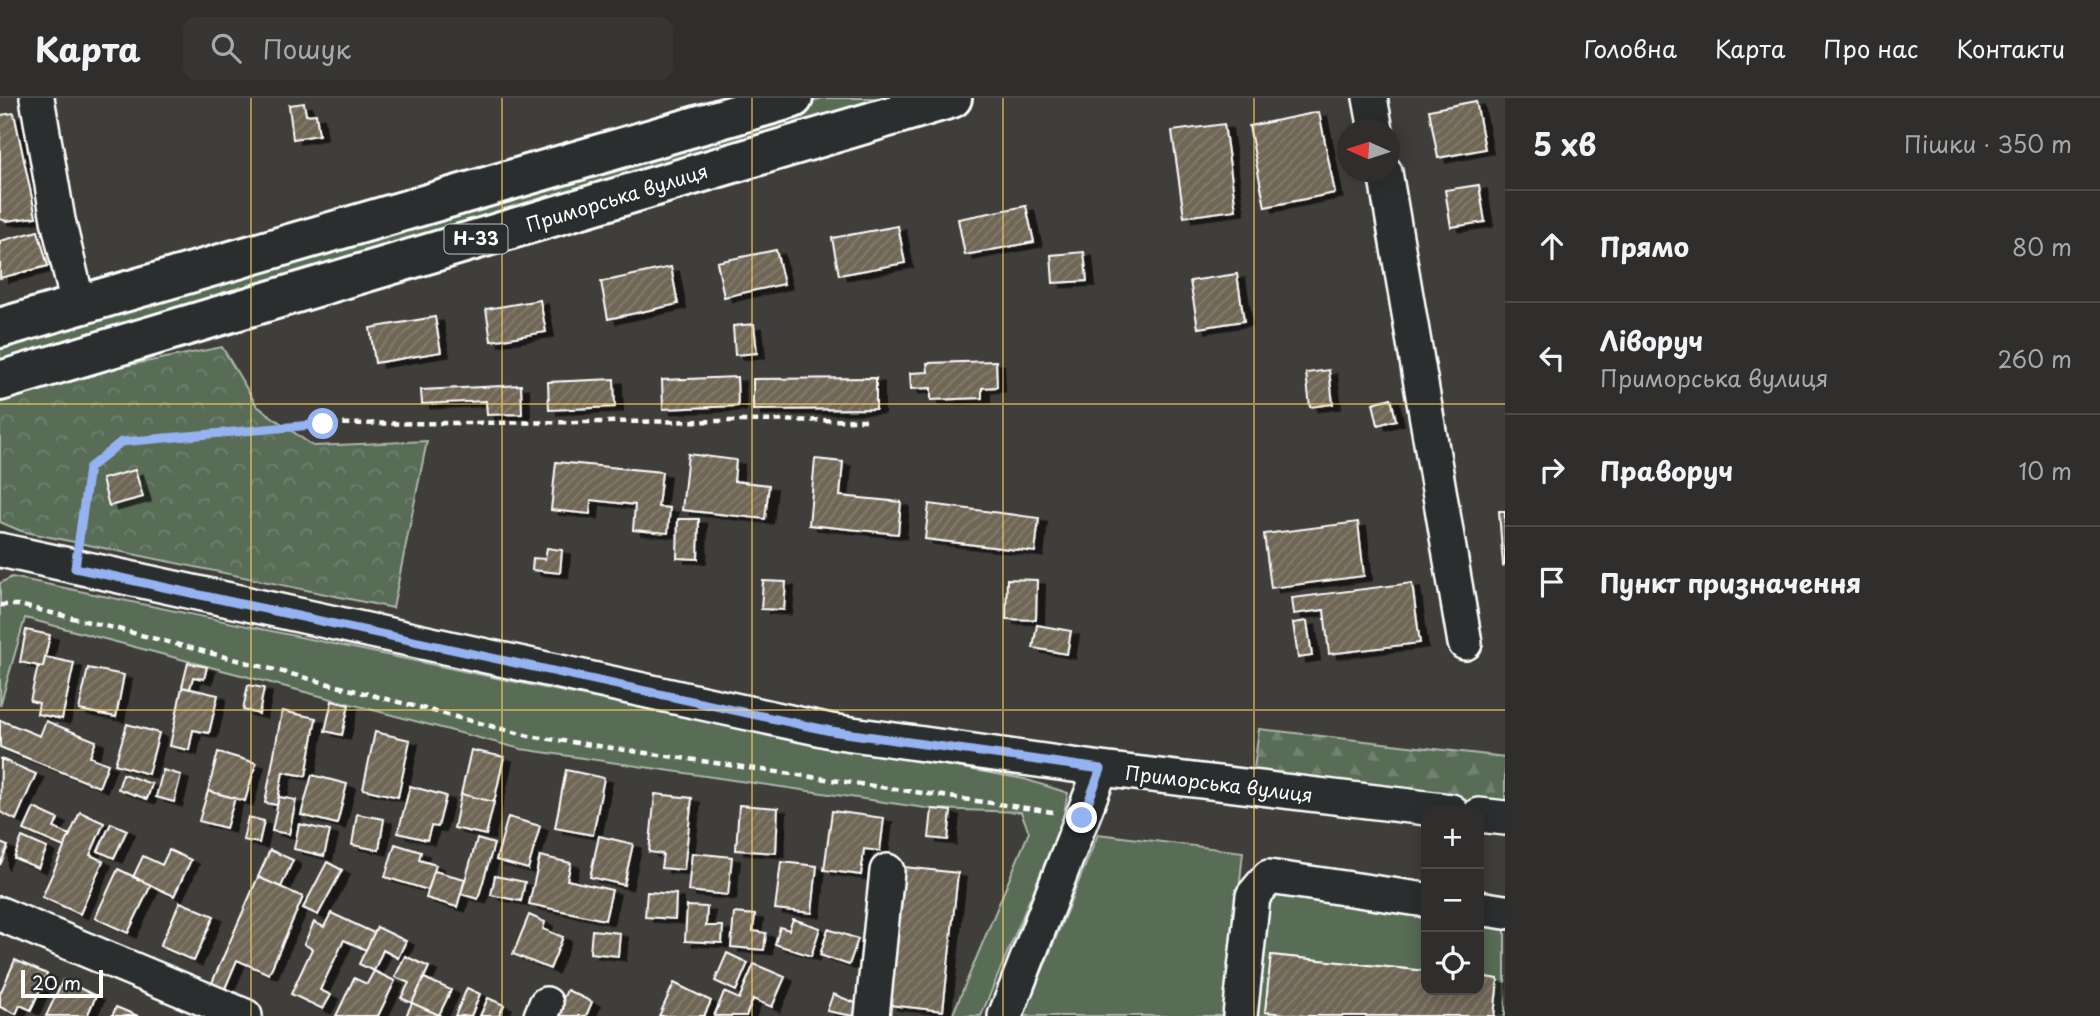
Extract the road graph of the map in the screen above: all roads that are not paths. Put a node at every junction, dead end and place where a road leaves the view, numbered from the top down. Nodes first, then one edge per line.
1 (37, 98) edge
2 (793, 98) edge
3 (952, 98) edge
4 (1370, 98) edge
5 (1374, 119) edge
6 (1387, 182) edge
7 (78, 304) junction
8 (0, 328) edge
9 (0, 381) edge
10 (0, 550) edge
11 (1465, 643) dead end
12 (1101, 769) junction
13 (1421, 807) edge
14 (1484, 816) edge
15 (1505, 818) edge
16 (887, 871) dead end
17 (1421, 899) edge
18 (1484, 909) edge
19 (1505, 912) edge
20 (0, 914) edge
21 (245, 1016) edge
22 (872, 1016) edge
23 (1004, 1016) edge
24 (1240, 1016) edge

1 - 7 street
2 - 7 main road, Н-33
3 - 9 main road, Приморська вулиця / Н-33
4 - 5 street
6 - 11 street
7 - 8 main road, Н-33
10 - 12 street, Приморська вулиця
12 - 13 street, Приморська вулиця
12 - 23 street
14 - 15 street
16 - 22 street
17 - 24 street
18 - 19 street
20 - 21 street

